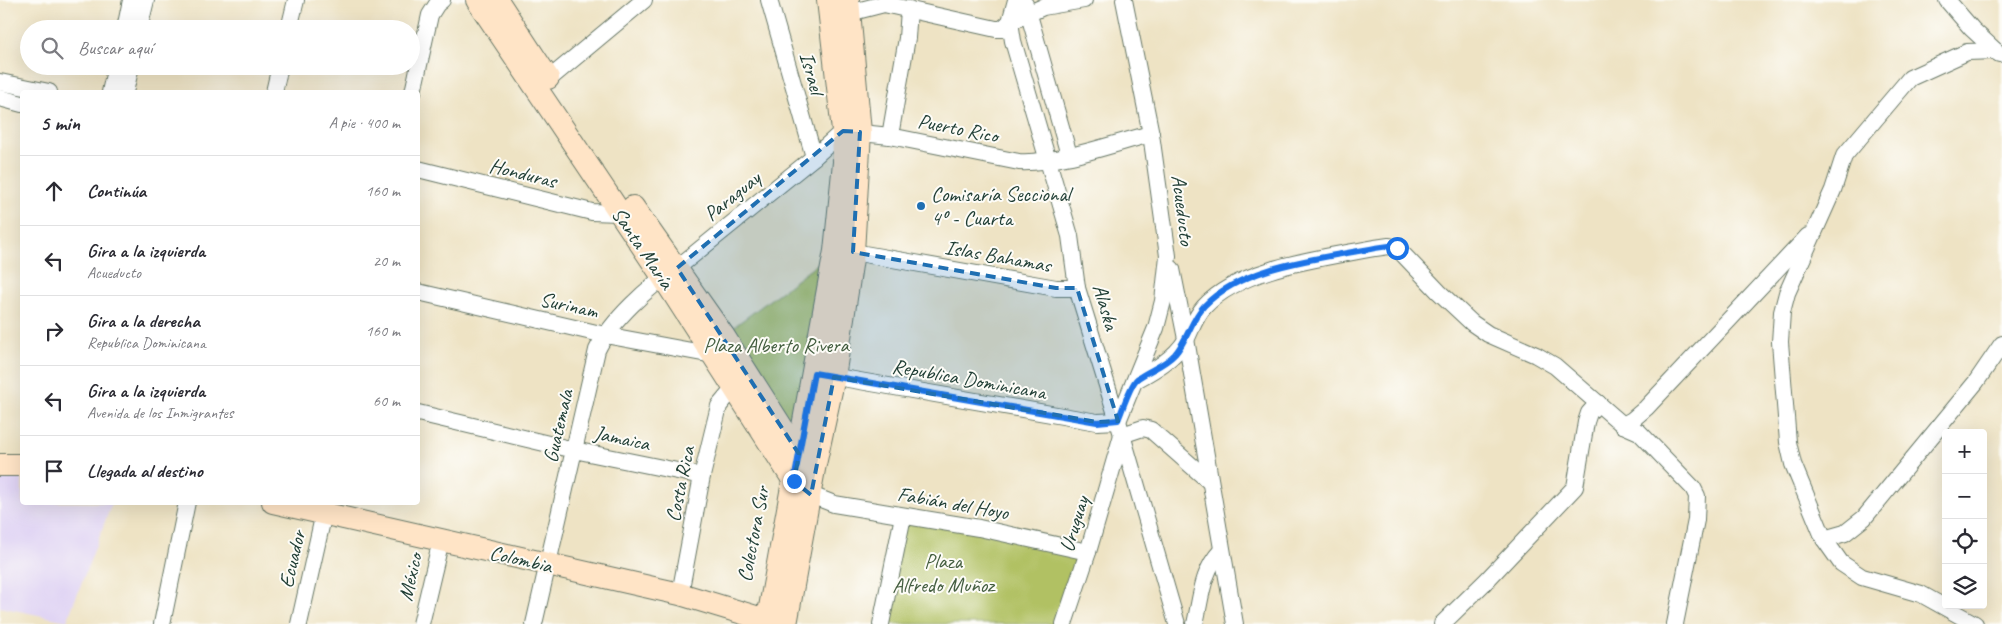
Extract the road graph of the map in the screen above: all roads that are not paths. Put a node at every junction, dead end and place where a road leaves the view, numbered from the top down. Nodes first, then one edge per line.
1 (131, 0) edge
2 (146, 0) edge
3 (296, 0) edge
4 (442, 0) edge
5 (477, 0) edge
6 (497, 0) edge
7 (644, 0) edge
8 (769, 0) edge
9 (828, 0) edge
10 (1016, 0) edge
11 (1084, 0) edge
12 (1124, 0) edge
13 (1947, 0) edge
14 (884, 2) edge
15 (848, 7) edge
16 (1026, 7) edge
17 (909, 9) junction
18 (127, 20) edge
19 (141, 20) edge
20 (291, 20) edge
21 (1010, 22) junction
22 (1999, 54) edge
23 (420, 60) edge
24 (114, 75) edge
25 (129, 75) edge
26 (278, 75) edge
27 (417, 75) edge
28 (0, 82) edge
29 (542, 83) junction
30 (39, 90) edge
31 (110, 90) edge
32 (125, 90) edge
33 (274, 90) edge
34 (413, 90) edge
35 (0, 98) edge
36 (20, 103) edge
37 (852, 132) junction
38 (1151, 134) junction
39 (890, 136) junction
40 (1069, 155) junction
41 (814, 157) junction
42 (1047, 160) junction
43 (420, 169) edge
44 (619, 213) junction
45 (1818, 225) junction
46 (1167, 245) junction
47 (853, 252) junction
48 (670, 273) junction
49 (1077, 288) junction
50 (420, 292) edge
51 (605, 335) junction
52 (1186, 340) junction
53 (2002, 344) edge
54 (713, 355) junction
55 (824, 375) junction
56 (1136, 380) junction
57 (734, 388) junction
58 (1598, 404) junction
59 (420, 413) edge
60 (1623, 425) junction
61 (1120, 428) junction
62 (574, 450) junction
63 (776, 452) junction
64 (806, 462) junction
65 (0, 465) edge
66 (20, 465) edge
67 (702, 476) junction
68 (1210, 482) junction
69 (802, 488) junction
70 (186, 505) edge
71 (299, 505) edge
72 (325, 508) edge
73 (903, 516) junction
74 (1824, 539) junction
75 (441, 540) junction
76 (1221, 551) junction
77 (1088, 552) junction
78 (548, 565) junction
79 (680, 594) junction
80 (769, 622) edge
81 (162, 624) edge
82 (299, 624) edge
83 (421, 624) edge
84 (534, 624) edge
85 (881, 624) edge
86 (1064, 624) edge
87 (1177, 624) edge
88 (1195, 624) edge
89 (1235, 624) edge
90 (1442, 624) edge
91 (1675, 624) edge
92 (1975, 624) edge

1 - 18 street
2 - 19 street
3 - 20 street
4 - 23 street
5 - 29 street, Santa María
6 - 29 street, Santa María
7 - 29 street
8 - 41 street, Israel
9 - 37 street
10 - 21 street, Alaska
11 - 16 street
12 - 38 street, Acueducto
13 - 22 street
14 - 15 street
14 - 17 street
15 - 37 street
16 - 21 street
16 - 40 street
17 - 21 street
17 - 39 street
21 - 42 street, Alaska
22 - 45 street
24 - 31 street
25 - 32 street
26 - 33 street
27 - 34 street
28 - 30 street
29 - 44 street, Santa María
29 - 48 street, Santa María
35 - 36 street
37 - 39 street, Puerto Rico
37 - 41 street, Paraguay
37 - 47 street
37 - 55 street
38 - 40 street, Puerto Rico
38 - 46 street, Acueducto
39 - 42 street, Puerto Rico
40 - 42 street, Puerto Rico
41 - 48 street, Paraguay
42 - 49 street, Alaska
43 - 44 street, Honduras
44 - 48 street, Santa María
45 - 60 street
45 - 74 street
46 - 52 street
46 - 56 street, Acueducto
47 - 49 street, Islas Bahamas
47 - 55 street
48 - 51 street, Guatemala
48 - 54 street, Santa María
48 - 64 street, Santa María
49 - 61 street, Alaska
50 - 51 street, Surinam
51 - 54 street, Surinam
51 - 62 street, Guatemala
52 - 56 street
52 - 58 street
52 - 68 street
53 - 74 street
54 - 57 street, Santa María
55 - 61 street, Republica Dominicana
55 - 64 street
56 - 61 street, Acueducto
57 - 63 street, Santa María
57 - 67 street, Costa Rica
58 - 60 street
58 - 90 street
59 - 62 street, Jamaica
60 - 91 street
61 - 68 street, Republica Dominicana
61 - 77 street, Uruguay
61 - 87 street, Alaska
62 - 67 street, Jamaica
62 - 78 street, Guatemala
63 - 69 street, Santa María
63 - 80 street, Colectora Sur
64 - 69 street
65 - 66 street
67 - 79 street, Costa Rica
68 - 76 street
69 - 73 street, Fabián del Hoyo
69 - 80 street
70 - 81 street
71 - 72 street, Colombia
72 - 75 street, Colombia
72 - 82 street, Ecuador
73 - 77 street, Fabián del Hoyo
73 - 85 street
74 - 92 street
75 - 78 street, Colombia
75 - 83 street, México
76 - 88 street
76 - 89 street
77 - 86 street, Uruguay
78 - 79 street, Colombia
78 - 84 street, Guatemala
79 - 80 street, Colombia

